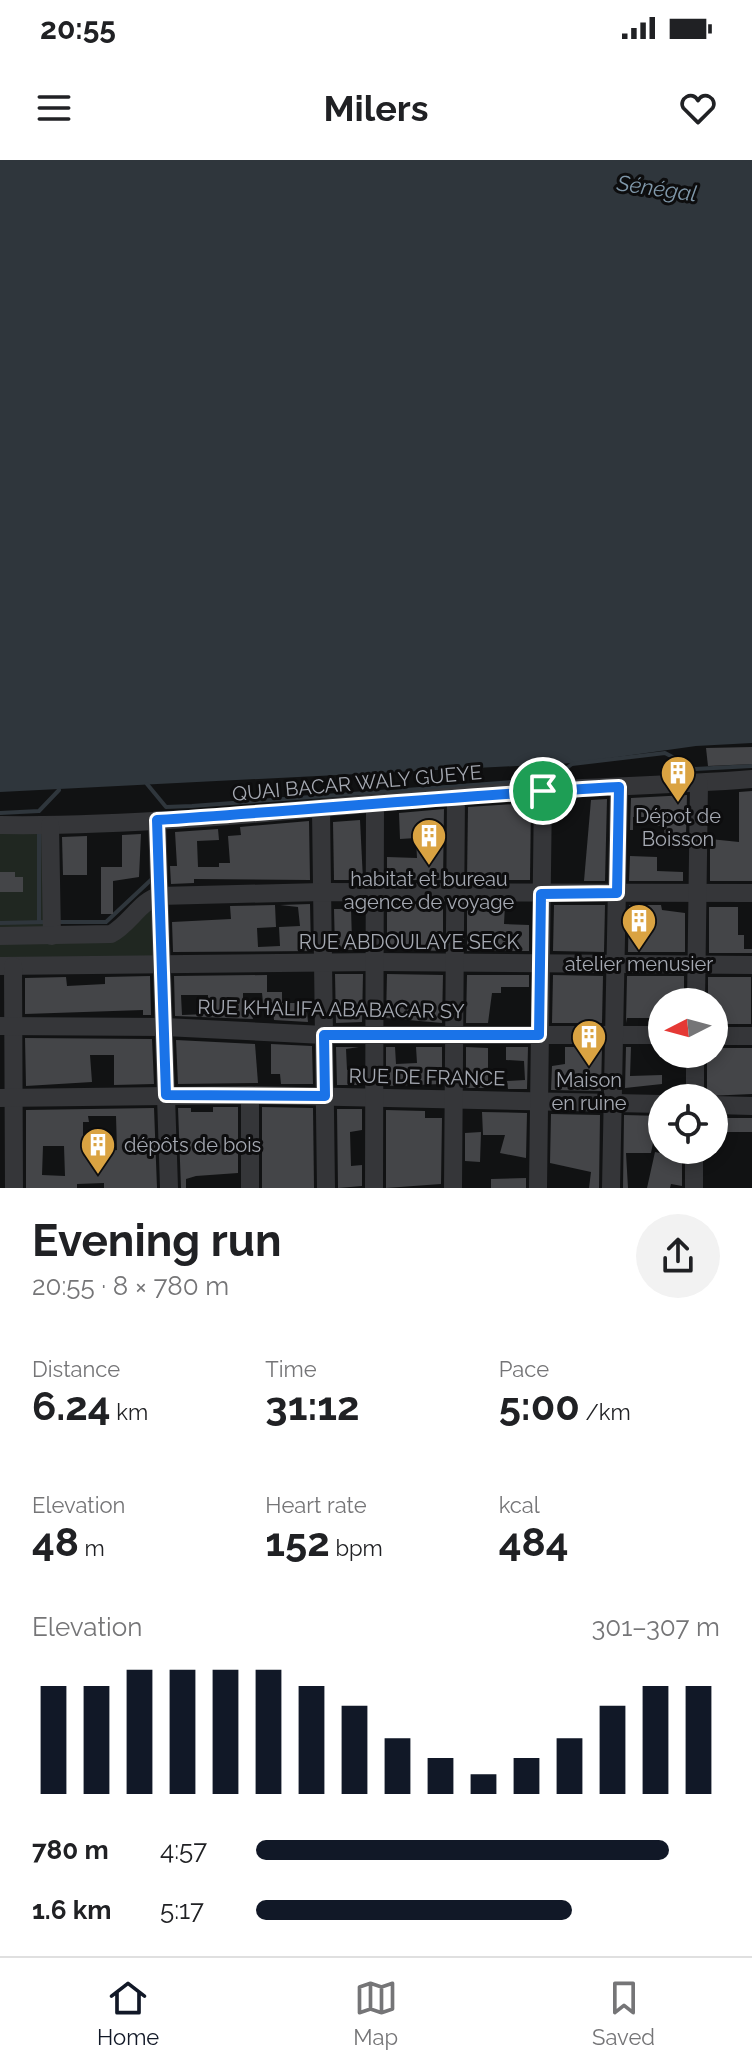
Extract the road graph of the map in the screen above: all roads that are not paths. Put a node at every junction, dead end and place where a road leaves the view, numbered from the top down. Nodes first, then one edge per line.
1 (752, 779) edge
2 (699, 783) junction
3 (619, 787) junction
4 (543, 791) junction
5 (456, 796) junction
6 (375, 805) junction
7 (321, 810) junction
8 (157, 820) junction
9 (0, 825) edge
10 (50, 825) junction
11 (322, 892) junction
12 (375, 892) junction
13 (455, 892) junction
14 (617, 893) junction
15 (698, 893) junction
16 (752, 893) edge
17 (541, 894) junction
18 (159, 896) junction
19 (0, 936) edge
20 (52, 936) junction
21 (377, 962) junction
22 (455, 962) junction
23 (162, 963) junction
24 (615, 963) junction
25 (323, 964) junction
26 (540, 964) junction
27 (697, 965) junction
28 (752, 965) edge
29 (7, 966) edge
30 (696, 988) edge
31 (6, 1026) edge
32 (165, 1027) junction
33 (455, 1034) junction
34 (614, 1034) junction
35 (324, 1035) junction
36 (375, 1035) junction
37 (539, 1035) junction
38 (648, 1035) edge
39 (728, 1036) edge
40 (752, 1036) edge
41 (166, 1095) junction
42 (250, 1095) junction
43 (325, 1096) junction
44 (7, 1098) edge
45 (374, 1099) junction
46 (454, 1099) junction
47 (538, 1101) junction
48 (612, 1104) junction
49 (648, 1104) edge
50 (728, 1105) edge
51 (752, 1106) edge
52 (694, 1164) edge
53 (14, 1188) edge
54 (169, 1188) edge
55 (250, 1188) edge
56 (326, 1188) edge
57 (374, 1188) edge
58 (453, 1188) edge
59 (538, 1188) edge
60 (611, 1188) edge
61 (694, 1188) edge

1 - 2 street, QUAI BACAR WALY GUEYE
2 - 3 street, QUAI BACAR WALY GUEYE
2 - 15 street
3 - 4 street, QUAI BACAR WALY GUEYE
3 - 14 street
4 - 5 street, QUAI BACAR WALY GUEYE
4 - 17 street
5 - 6 street, QUAI BACAR WALY GUEYE
5 - 13 street
6 - 7 street, QUAI BACAR WALY GUEYE
6 - 12 street
7 - 8 street, QUAI BACAR WALY GUEYE
7 - 11 street
8 - 10 street, QUAI BACAR WALY GUEYE
8 - 18 street
9 - 10 street, QUAI BACAR WALY GUEYE
10 - 20 street
11 - 12 street
11 - 18 street
11 - 25 street
12 - 13 street
12 - 21 street
13 - 17 street
13 - 22 street
14 - 15 street
14 - 17 street
14 - 24 street
15 - 16 street
15 - 27 street
17 - 26 street
18 - 20 street
18 - 23 street
19 - 20 street
21 - 22 street, RUE ABDOULAYE SECK
21 - 25 street, RUE ABDOULAYE SECK
21 - 36 street
22 - 26 street, RUE ABDOULAYE SECK
22 - 33 street
23 - 25 street, RUE ABDOULAYE SECK
23 - 29 street, RUE ABDOULAYE SECK
23 - 32 street
24 - 26 street, RUE ABDOULAYE SECK
24 - 27 street, RUE ABDOULAYE SECK
24 - 34 street
25 - 35 street
26 - 37 street
27 - 28 street, RUE ABDOULAYE SECK
27 - 30 street
29 - 31 street
31 - 32 street, RUE KHALIFA ABABACAR SY
31 - 44 street
32 - 35 street, RUE KHALIFA ABABACAR SY
32 - 41 street
33 - 36 street, RUE KHALIFA ABABACAR SY
33 - 37 street, RUE KHALIFA ABABACAR SY
33 - 46 street
34 - 37 street, RUE KHALIFA ABABACAR SY
34 - 38 street, RUE KHALIFA ABABACAR SY
34 - 48 street
35 - 36 street, RUE KHALIFA ABABACAR SY
35 - 43 street
36 - 45 street
37 - 47 street
39 - 40 street
41 - 42 street, RUE DE FRANCE
41 - 44 street, RUE DE FRANCE
41 - 54 street
42 - 43 street, RUE DE FRANCE
42 - 55 street
43 - 45 street, RUE DE FRANCE
43 - 56 street
44 - 53 street
45 - 46 street, RUE DE FRANCE
45 - 57 street
46 - 47 street, RUE DE FRANCE
46 - 58 street
47 - 48 street, RUE DE FRANCE
47 - 59 street
48 - 49 street, RUE DE FRANCE
48 - 60 street
50 - 51 street
52 - 61 street

